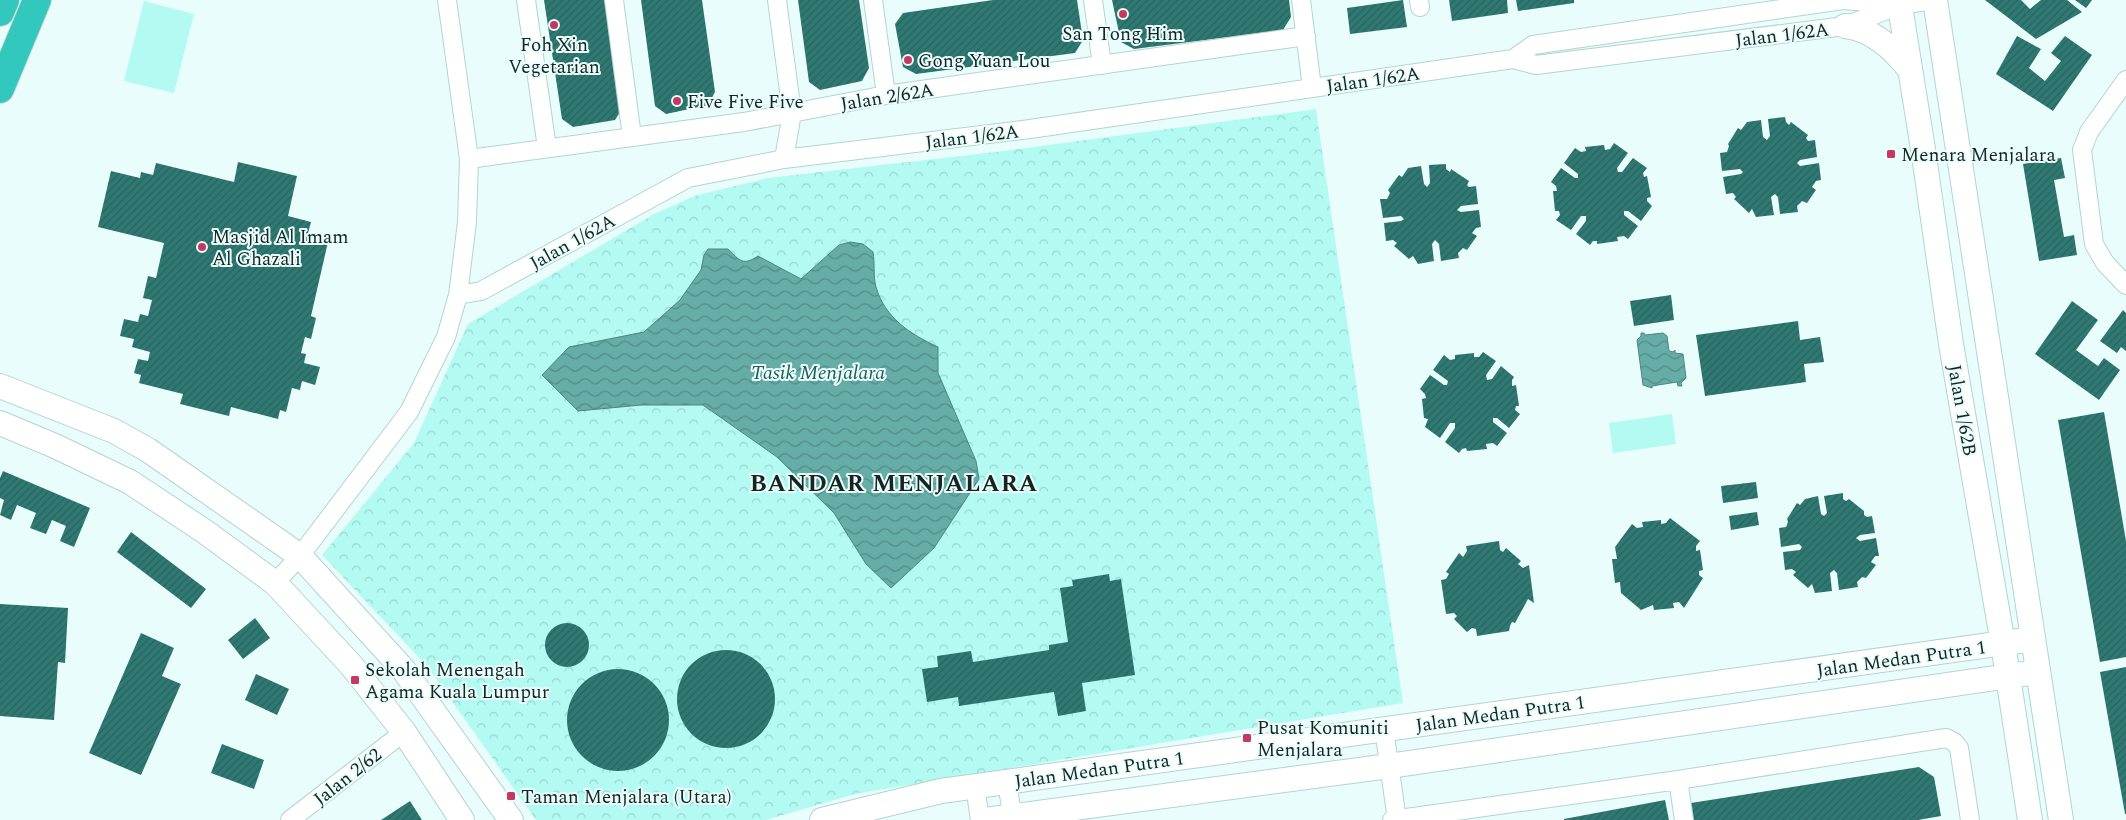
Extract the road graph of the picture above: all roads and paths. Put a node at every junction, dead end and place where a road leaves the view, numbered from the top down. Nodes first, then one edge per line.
1 (5, 0) edge
2 (28, 0) edge
3 (36, 0) edge
4 (447, 0) edge
5 (526, 0) edge
6 (614, 0) edge
7 (777, 0) edge
8 (873, 0) edge
9 (1093, 0) edge
10 (1301, 0) edge
11 (1843, 0) edge
12 (1934, 0) edge
13 (1899, 2) edge
14 (0, 12) edge
15 (1845, 26) junction
16 (1306, 36) junction
17 (1513, 59) junction
18 (1102, 65) junction
19 (0, 70) edge
20 (1910, 70) junction
21 (2126, 80) edge
22 (1312, 88) junction
23 (0, 89) edge
24 (886, 95) junction
25 (792, 113) junction
26 (632, 137) junction
27 (547, 148) junction
28 (469, 159) junction
29 (784, 159) junction
30 (2126, 285) edge
31 (458, 295) junction
32 (0, 386) edge
33 (0, 423) edge
34 (300, 556) junction
35 (275, 583) junction
36 (2033, 640) junction
37 (2003, 644) junction
38 (2037, 672) junction
39 (2008, 676) junction
40 (1384, 729) junction
41 (404, 732) junction
42 (1389, 766) junction
43 (1678, 780) junction
44 (1007, 782) junction
45 (975, 786) junction
46 (311, 814) edge
47 (1013, 818) edge
48 (290, 820) edge
49 (462, 820) edge
50 (511, 820) edge
51 (822, 820) edge
52 (980, 820) edge
53 (985, 820) edge
54 (1392, 820) edge
55 (1397, 820) edge
56 (1684, 820) edge
57 (1970, 820) edge
58 (2030, 820) edge
59 (2061, 820) edge

1 - 14 highway
2 - 19 main road
3 - 19 main road
3 - 23 highway
4 - 28 street
5 - 27 street
6 - 26 street
7 - 25 street
8 - 24 street
9 - 18 street
10 - 16 street
11 - 13 street, Jalan 1/62A
11 - 17 street, Jalan 1/62A
12 - 13 street, Jalan 1/62A
12 - 36 main road, Jalan 1/62B
13 - 15 street, Jalan 1/62A
13 - 20 main road, Jalan 1/62B
15 - 17 street, Jalan 1/62A
15 - 20 main road
16 - 18 street, Jalan 2/62A
16 - 22 street
17 - 22 street, Jalan 1/62A
18 - 24 street, Jalan 2/62A
20 - 37 main road, Jalan 1/62B
21 - 30 street
22 - 29 street, Jalan 1/62A
24 - 25 street, Jalan 2/62A
25 - 26 street, Jalan 2/62A
25 - 29 street
26 - 27 street, Jalan 2/62A
27 - 28 street, Jalan 2/62A
28 - 31 street
29 - 31 street, Jalan 1/62A
31 - 34 street
32 - 34 main road
33 - 35 main road
34 - 35 street
34 - 50 main road
35 - 41 main road
36 - 37 main road, Jalan Medan Putra 1
36 - 38 main road, Jalan 1/62B
37 - 39 main road, Jalan 1/62B
37 - 40 main road, Jalan Medan Putra 1
38 - 39 main road, Jalan Medan Putra 1
38 - 59 main road, Jalan 1/62B
39 - 42 main road, Jalan Medan Putra 1
39 - 58 main road, Jalan 1/62B
40 - 42 street
40 - 44 main road, Jalan Medan Putra 1
41 - 46 street, Jalan 2/62
41 - 49 main road
42 - 47 main road, Jalan Medan Putra 1
42 - 55 street
43 - 55 street
43 - 56 street
43 - 57 street
44 - 45 main road, Jalan Medan Putra 1
44 - 47 street
45 - 51 main road, Jalan Medan Putra 1
45 - 52 street
46 - 48 street, Jalan 2/62
47 - 53 main road, Jalan Medan Putra 1
54 - 55 street

